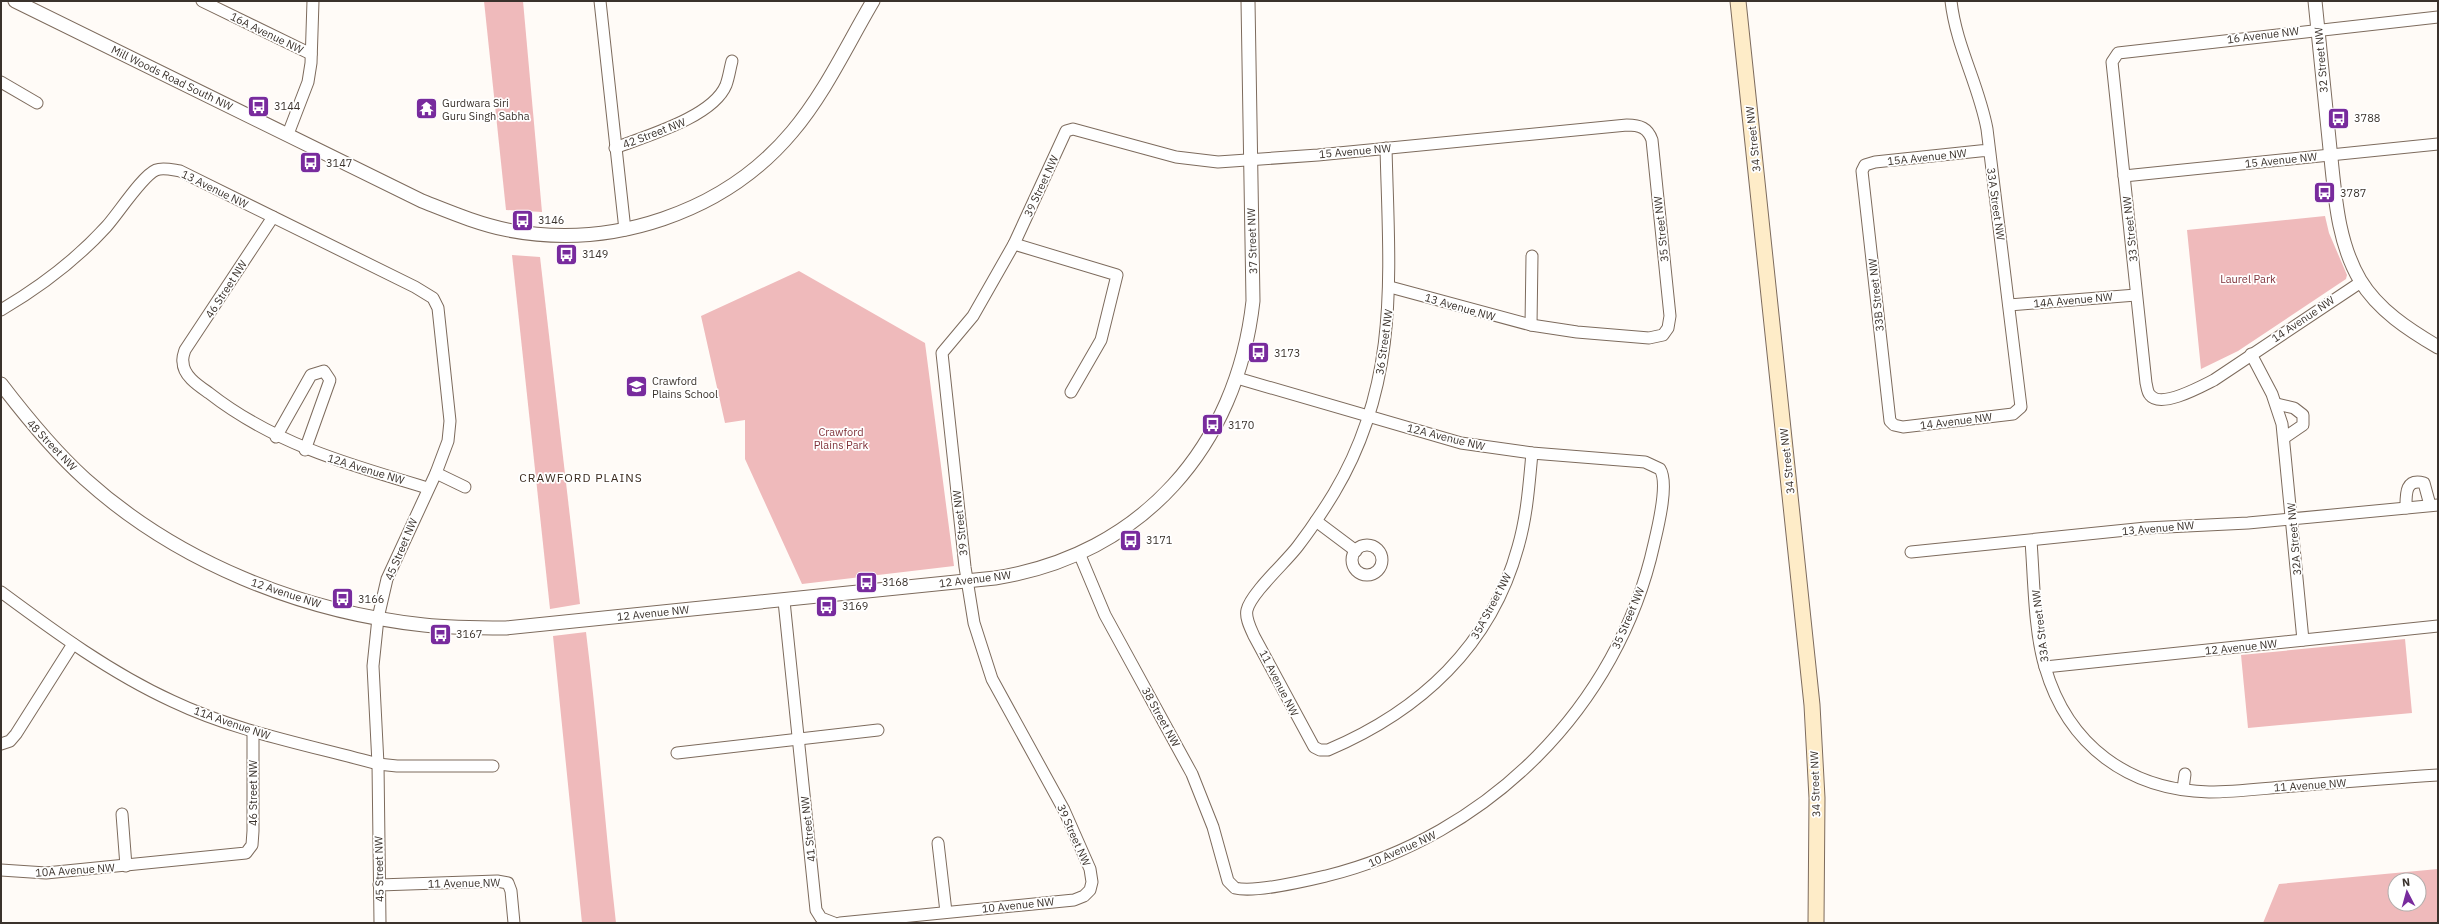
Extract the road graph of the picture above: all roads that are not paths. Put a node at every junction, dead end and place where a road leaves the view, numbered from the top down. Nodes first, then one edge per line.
1 (15, 1) edge
2 (202, 1) edge
3 (313, 1) edge
4 (600, 1) edge
5 (873, 1) edge
6 (1248, 1) edge
7 (1738, 1) edge
8 (1951, 1) edge
9 (2315, 1) edge
10 (2438, 17) edge
11 (2318, 29) junction
12 (311, 54) junction
13 (2114, 56) joint
14 (732, 61) dead end
15 (1, 82) edge
16 (37, 103) dead end
17 (1644, 128) joint
18 (1069, 129) joint
19 (288, 134) junction
20 (2438, 144) edge
21 (615, 148) junction
22 (1386, 148) junction
23 (1989, 150) junction
24 (2331, 155) junction
25 (1250, 160) junction
26 (1865, 165) joint
27 (2124, 176) junction
28 (273, 217) junction
29 (625, 230) junction
30 (1014, 244) junction
31 (1532, 256) dead end
32 (2361, 282) junction
33 (1390, 287) junction
34 (2136, 295) junction
35 (436, 303) joint
36 (2009, 305) junction
37 (1, 310) edge
38 (1531, 325) junction
39 (1666, 332) joint
40 (2438, 347) edge
41 (2251, 354) junction
42 (182, 362) joint
43 (1237, 378) junction
44 (1, 384) edge
45 (1071, 392) dead end
46 (2155, 399) joint
47 (2277, 404) junction
48 (2018, 411) joint
49 (1368, 416) junction
50 (1894, 425) joint
51 (276, 437) junction
52 (2284, 438) junction
53 (305, 450) junction
54 (1532, 453) junction
55 (1189, 467) joint
56 (1660, 469) joint
57 (436, 473) junction
58 (465, 487) dead end
59 (428, 488) junction
60 (110, 500) joint
61 (2434, 505) edge
62 (2406, 508) junction
63 (2292, 519) junction
64 (1316, 522) junction
65 (2031, 541) junction
66 (1356, 551) dead end
67 (1910, 552) dead end
68 (1079, 553) junction
69 (967, 581) junction
70 (1, 592) edge
71 (784, 601) junction
72 (1247, 610) joint
73 (378, 618) junction
74 (2438, 626) edge
75 (2303, 640) junction
76 (73, 644) junction
77 (2045, 667) junction
78 (878, 730) dead end
79 (253, 732) junction
80 (798, 739) junction
81 (1, 744) edge
82 (1546, 749) joint
83 (1320, 750) joint
84 (676, 753) dead end
85 (378, 764) junction
86 (493, 766) dead end
87 (2185, 774) dead end
88 (2438, 775) edge
89 (2150, 783) joint
90 (2183, 789) junction
91 (122, 814) dead end
92 (938, 843) dead end
93 (246, 853) joint
94 (126, 866) junction
95 (1, 870) edge
96 (380, 885) junction
97 (1232, 886) joint
98 (1088, 893) joint
99 (946, 912) junction
100 (380, 923) edge
101 (514, 923) edge
102 (834, 923) edge
103 (840, 923) edge
104 (1816, 923) edge

1 - 19 street, Mill Woods Road South NW
2 - 12 street, 16A Avenue NW
3 - 12 street
4 - 21 street, 42 Street NW
5 - 29 street, Mill Woods Road South NW
6 - 25 street, 37 Street NW
7 - 104 main road, 34 Street NW
8 - 23 street, 33A Street NW
9 - 11 street, 32 Street NW
10 - 11 street, 16 Avenue NW
11 - 13 street, 16 Avenue NW
11 - 24 street, 32 Street NW
12 - 19 street
13 - 27 street, 33 Street NW
14 - 21 street, 42 Street NW
15 - 16 street
17 - 22 street, 15 Avenue NW
17 - 39 street, 35 Street NW
18 - 25 street, 15 Avenue NW
18 - 30 street, 39 Street NW
19 - 29 street, Mill Woods Road South NW
20 - 24 street, 15 Avenue NW
21 - 29 street, 42 Street NW
22 - 25 street, 15 Avenue NW
22 - 33 street, 36 Street NW
23 - 26 street, 15A Avenue NW
23 - 36 street, 33A Street NW
24 - 27 street, 15 Avenue NW
24 - 32 street, 32 Street NW
25 - 43 street, 37 Street NW
26 - 50 street, 33B Street NW
27 - 34 street, 33 Street NW
28 - 35 street, 13 Avenue NW
28 - 37 street, 13 Avenue NW
28 - 42 street, 46 Street NW
30 - 45 street
30 - 69 street, 39 Street NW
31 - 38 street
32 - 40 street
32 - 41 street, 14 Avenue NW
33 - 38 street, 13 Avenue NW
33 - 49 street, 36 Street NW
34 - 36 street, 14A Avenue NW
34 - 46 street, 33 Street NW
35 - 57 street, 45 Street NW
36 - 48 street, 33A Street NW
38 - 39 street, 13 Avenue NW
41 - 46 street, 14 Avenue NW
41 - 47 street, 32A Street NW
42 - 51 street, 12A Avenue NW
43 - 49 street, 12A Avenue NW
43 - 55 street, 37 Street NW
44 - 60 street, 48 Street NW
47 - 52 street, 32A Street NW
47 - 52 street
48 - 50 street, 14 Avenue NW
49 - 54 street, 12A Avenue NW
49 - 64 street, 36 Street NW
51 - 53 street, 12A Avenue NW
51 - 53 street
52 - 63 street, 32A Street NW
53 - 59 street, 12A Avenue NW
54 - 56 street, 12A Avenue NW
54 - 83 street, 35A Street NW
55 - 68 street, 12 Avenue NW
56 - 82 street, 35 Street NW
57 - 58 street
57 - 59 street, 45 Street NW
59 - 73 street, 45 Street NW
60 - 73 street, 12 Avenue NW
61 - 62 street, 13 Avenue NW
61 - 62 street, 13 Avenue NW
62 - 63 street, 13 Avenue NW
63 - 65 street, 13 Avenue NW
63 - 75 street, 32A Street NW
64 - 66 street
64 - 72 street, 36 Street NW
65 - 67 street, 13 Avenue NW
65 - 77 street, 33A Street NW
68 - 69 street, 12 Avenue NW
68 - 97 street, 38 Street NW
69 - 71 street, 12 Avenue NW
69 - 98 street, 39 Street NW
70 - 76 street, 11A Avenue NW
71 - 73 street, 12 Avenue NW
71 - 80 street, 41 Street NW
72 - 83 street, 11 Avenue NW
73 - 85 street, 45 Street NW
74 - 75 street, 12 Avenue NW
75 - 77 street, 12 Avenue NW
76 - 79 street, 11A Avenue NW
76 - 81 street
77 - 89 street, 33A Street NW
78 - 80 street
79 - 85 street, 11A Avenue NW
79 - 93 street, 46 Street NW
80 - 84 street
80 - 102 street, 41 Street NW
82 - 97 street, 10 Avenue NW
85 - 86 street, 11A Avenue NW
85 - 96 street, 45 Street NW
87 - 90 street
88 - 90 street, 11 Avenue NW
89 - 90 street, 11 Avenue NW
91 - 94 street, 10A Avenue NW
92 - 99 street
93 - 94 street, 10A Avenue NW
94 - 95 street, 10A Avenue NW
96 - 100 street, 45 Street NW
96 - 101 street, 11 Avenue NW
98 - 99 street, 10 Avenue NW
99 - 103 street, 10 Avenue NW

